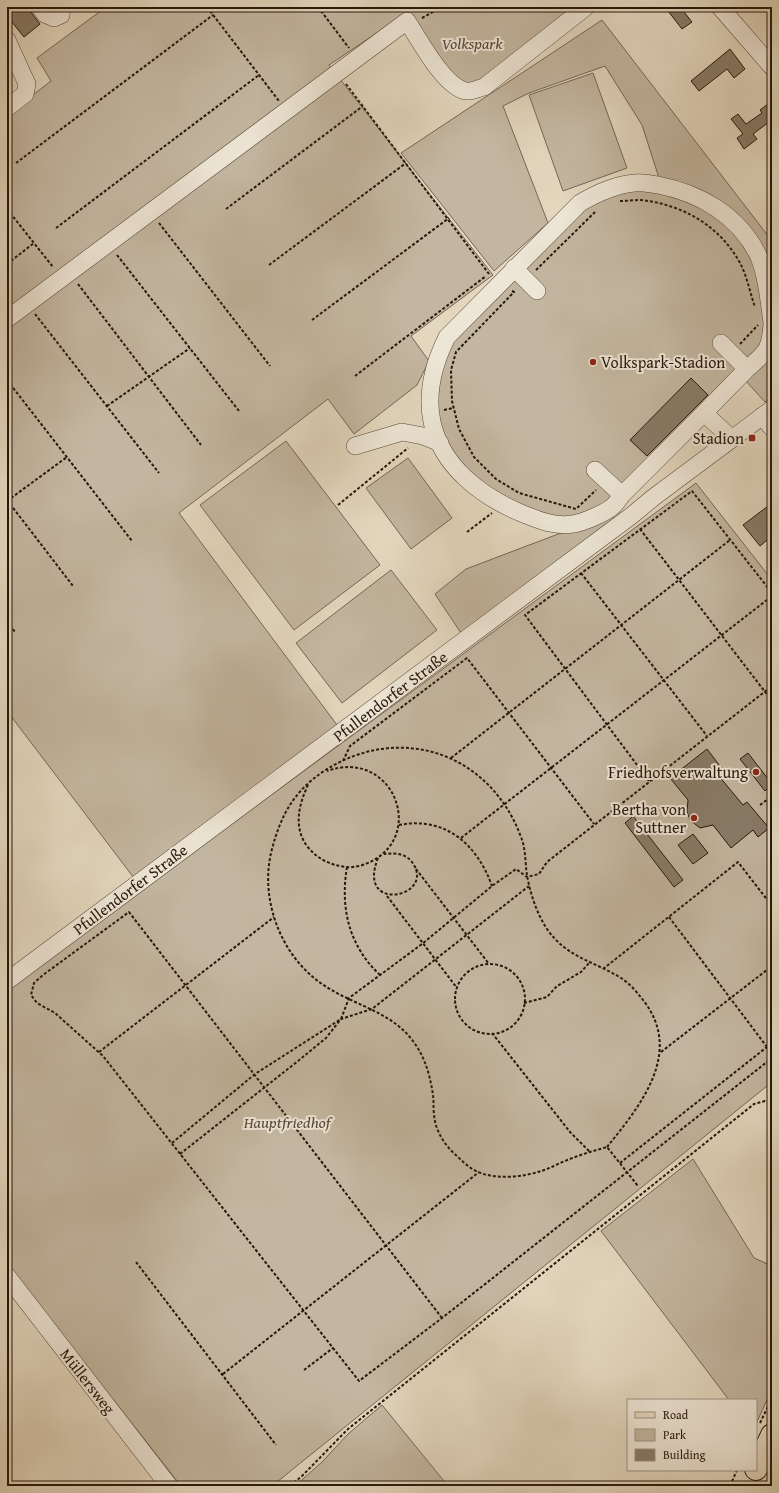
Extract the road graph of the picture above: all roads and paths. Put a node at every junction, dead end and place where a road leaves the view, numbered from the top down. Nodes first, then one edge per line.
1 (40, 7) edge
2 (62, 7) edge
3 (207, 7) edge
4 (318, 7) edge
5 (442, 7) edge
6 (586, 7) edge
7 (720, 7) edge
8 (213, 15) junction
9 (408, 23) junction
10 (7, 40) edge
11 (356, 57) junction
12 (772, 67) edge
13 (337, 72) junction
14 (259, 75) junction
15 (363, 106) junction
16 (7, 108) edge
17 (285, 110) junction
18 (16, 163) dead end
19 (406, 163) junction
20 (617, 201) dead end
21 (599, 207) dead end
22 (7, 209) edge
23 (226, 209) dead end
24 (150, 211) junction
25 (449, 218) junction
26 (56, 228) dead end
27 (34, 243) junction
28 (108, 243) junction
29 (519, 263) junction
30 (7, 264) edge
31 (270, 265) dead end
32 (65, 275) junction
33 (501, 281) junction
34 (537, 291) dead end
35 (27, 304) junction
36 (756, 310) dead end
37 (7, 319) edge
38 (312, 320) dead end
39 (768, 323) edge
40 (721, 343) dead end
41 (190, 348) junction
42 (752, 365) junction
43 (270, 366) dead end
44 (355, 376) dead end
45 (149, 377) junction
46 (7, 380) edge
47 (107, 406) junction
48 (239, 411) dead end
49 (704, 413) junction
50 (769, 418) edge
51 (423, 431) junction
52 (732, 439) junction
53 (201, 445) dead end
54 (355, 446) dead end
55 (68, 457) junction
56 (595, 470) dead end
57 (159, 473) dead end
58 (618, 500) junction
59 (7, 501) edge
60 (338, 505) dead end
61 (502, 505) junction
62 (636, 523) junction
63 (467, 532) dead end
64 (730, 540) junction
65 (132, 541) dead end
66 (581, 573) junction
67 (679, 580) junction
68 (74, 586) dead end
69 (772, 593) edge
70 (772, 596) edge
71 (7, 621) edge
72 (622, 625) junction
73 (15, 632) dead end
74 (723, 635) junction
75 (565, 668) junction
76 (664, 680) junction
77 (772, 686) edge
78 (765, 691) junction
79 (772, 701) edge
80 (508, 713) junction
81 (607, 724) junction
82 (707, 736) junction
83 (451, 758) junction
84 (342, 761) junction
85 (550, 768) junction
86 (322, 772) junction
87 (649, 781) junction
88 (308, 784) junction
89 (772, 796) edge
90 (504, 803) junction
91 (760, 805) dead end
92 (399, 824) junction
93 (594, 824) junction
94 (461, 838) junction
95 (384, 854) junction
96 (378, 858) junction
97 (347, 867) junction
98 (415, 868) junction
99 (527, 877) junction
100 (492, 886) junction
101 (529, 886) junction
102 (386, 895) junction
103 (772, 906) edge
104 (274, 918) junction
105 (669, 918) junction
106 (454, 919) junction
107 (466, 936) junction
108 (422, 944) junction
109 (435, 960) junction
110 (589, 963) junction
111 (489, 964) junction
112 (772, 966) edge
113 (603, 969) junction
114 (380, 975) junction
115 (7, 981) edge
116 (185, 985) junction
117 (457, 988) junction
118 (349, 998) junction
119 (729, 998) junction
120 (524, 1003) junction
121 (372, 1009) junction
122 (341, 1019) junction
123 (492, 1033) junction
124 (772, 1043) edge
125 (767, 1047) junction
126 (99, 1052) junction
127 (661, 1052) junction
128 (772, 1058) edge
129 (255, 1074) junction
130 (265, 1086) junction
131 (772, 1104) edge
132 (172, 1143) junction
133 (607, 1147) junction
134 (590, 1152) junction
135 (180, 1154) junction
136 (620, 1163) junction
137 (479, 1172) junction
138 (627, 1172) junction
139 (638, 1186) dead end
140 (386, 1245) junction
141 (136, 1262) dead end
142 (7, 1276) edge
143 (303, 1311) junction
144 (442, 1318) junction
145 (333, 1348) junction
146 (304, 1370) dead end
147 (223, 1374) junction
148 (772, 1398) edge
149 (766, 1430) edge
150 (276, 1445) dead end
151 (757, 1466) edge
152 (738, 1471) edge
153 (756, 1471) edge
154 (169, 1486) edge
155 (290, 1486) edge
156 (730, 1486) edge
157 (748, 1486) edge

1 - 2 street
3 - 8 path
4 - 11 path
5 - 9 path
6 - 9 street
7 - 12 street
8 - 14 path
8 - 18 path
9 - 11 street
10 - 16 street
11 - 13 street
13 - 15 path
13 - 17 street
14 - 17 path
14 - 26 path
15 - 19 path
15 - 23 path
17 - 24 street
19 - 25 path
19 - 31 path
20 - 36 path
21 - 29 path
22 - 27 path
24 - 28 street
24 - 43 path
25 - 38 path
25 - 44 path
27 - 30 path
27 - 32 path
28 - 32 street
28 - 41 path
29 - 33 street
29 - 34 street
29 - 39 street
32 - 35 street
32 - 45 path
33 - 51 street
33 - 58 path
35 - 37 street
35 - 47 path
39 - 42 street
39 - 42 path
40 - 42 street
41 - 45 path
41 - 48 path
42 - 49 street
45 - 47 path
45 - 53 path
46 - 55 path
47 - 57 path
49 - 52 street
49 - 58 street
50 - 52 street, Pfullendorfer Straße
51 - 54 street
51 - 60 path
51 - 61 street
52 - 62 street, Pfullendorfer Straße
55 - 59 path
55 - 65 path
56 - 58 street
58 - 61 street
59 - 68 path
61 - 63 path
62 - 64 path
62 - 66 path
62 - 67 path
62 - 115 street, Pfullendorfer Straße
64 - 67 path
64 - 69 path
66 - 72 path
66 - 75 path
67 - 72 path
67 - 74 path
70 - 74 path
71 - 73 path
72 - 75 path
72 - 76 path
74 - 76 path
74 - 78 path
75 - 80 path
75 - 81 path
76 - 81 path
76 - 82 path
77 - 78 path
78 - 79 path
78 - 82 path
80 - 83 path
80 - 84 path
80 - 85 path
81 - 85 path
81 - 87 path
82 - 87 path
83 - 84 path
83 - 90 path
84 - 86 path
85 - 90 path
85 - 93 path
86 - 88 path
86 - 92 path
87 - 93 path
88 - 97 path
88 - 104 path
89 - 91 path
90 - 94 path
90 - 99 path
92 - 94 path
92 - 95 path
93 - 99 path
94 - 100 path
95 - 96 path
95 - 98 path
96 - 97 path
96 - 102 path
97 - 114 path
98 - 102 path
98 - 106 path
99 - 100 path
99 - 101 path
100 - 106 path
101 - 107 path
101 - 110 path
102 - 108 path
103 - 105 path
104 - 116 path
104 - 118 path
105 - 113 path
105 - 119 path
106 - 107 path
106 - 108 path
107 - 109 path
107 - 111 path
108 - 109 path
108 - 114 path
109 - 117 path
109 - 121 path
110 - 113 path
110 - 120 path
111 - 117 path
111 - 120 path
112 - 119 path
113 - 127 path
114 - 118 path
116 - 126 path
116 - 126 path
116 - 129 path
117 - 123 path
118 - 121 path
118 - 122 path
119 - 125 path
119 - 127 path
120 - 123 path
121 - 122 path
121 - 137 path
122 - 129 path
122 - 130 path
123 - 134 path
124 - 125 path
125 - 136 path
126 - 132 path
127 - 133 path
128 - 138 path
129 - 130 path
129 - 132 path
130 - 135 path
130 - 140 path
131 - 155 path
132 - 135 path
133 - 134 path
133 - 136 path
134 - 137 path
135 - 143 path
136 - 138 path
137 - 140 path
138 - 139 path
138 - 144 path
140 - 143 path
140 - 144 path
141 - 147 path
142 - 154 street, Müllersweg
143 - 145 path
143 - 147 path
144 - 145 path
145 - 146 path
147 - 150 path
148 - 149 path
149 - 151 main road
152 - 156 path
153 - 157 main road

